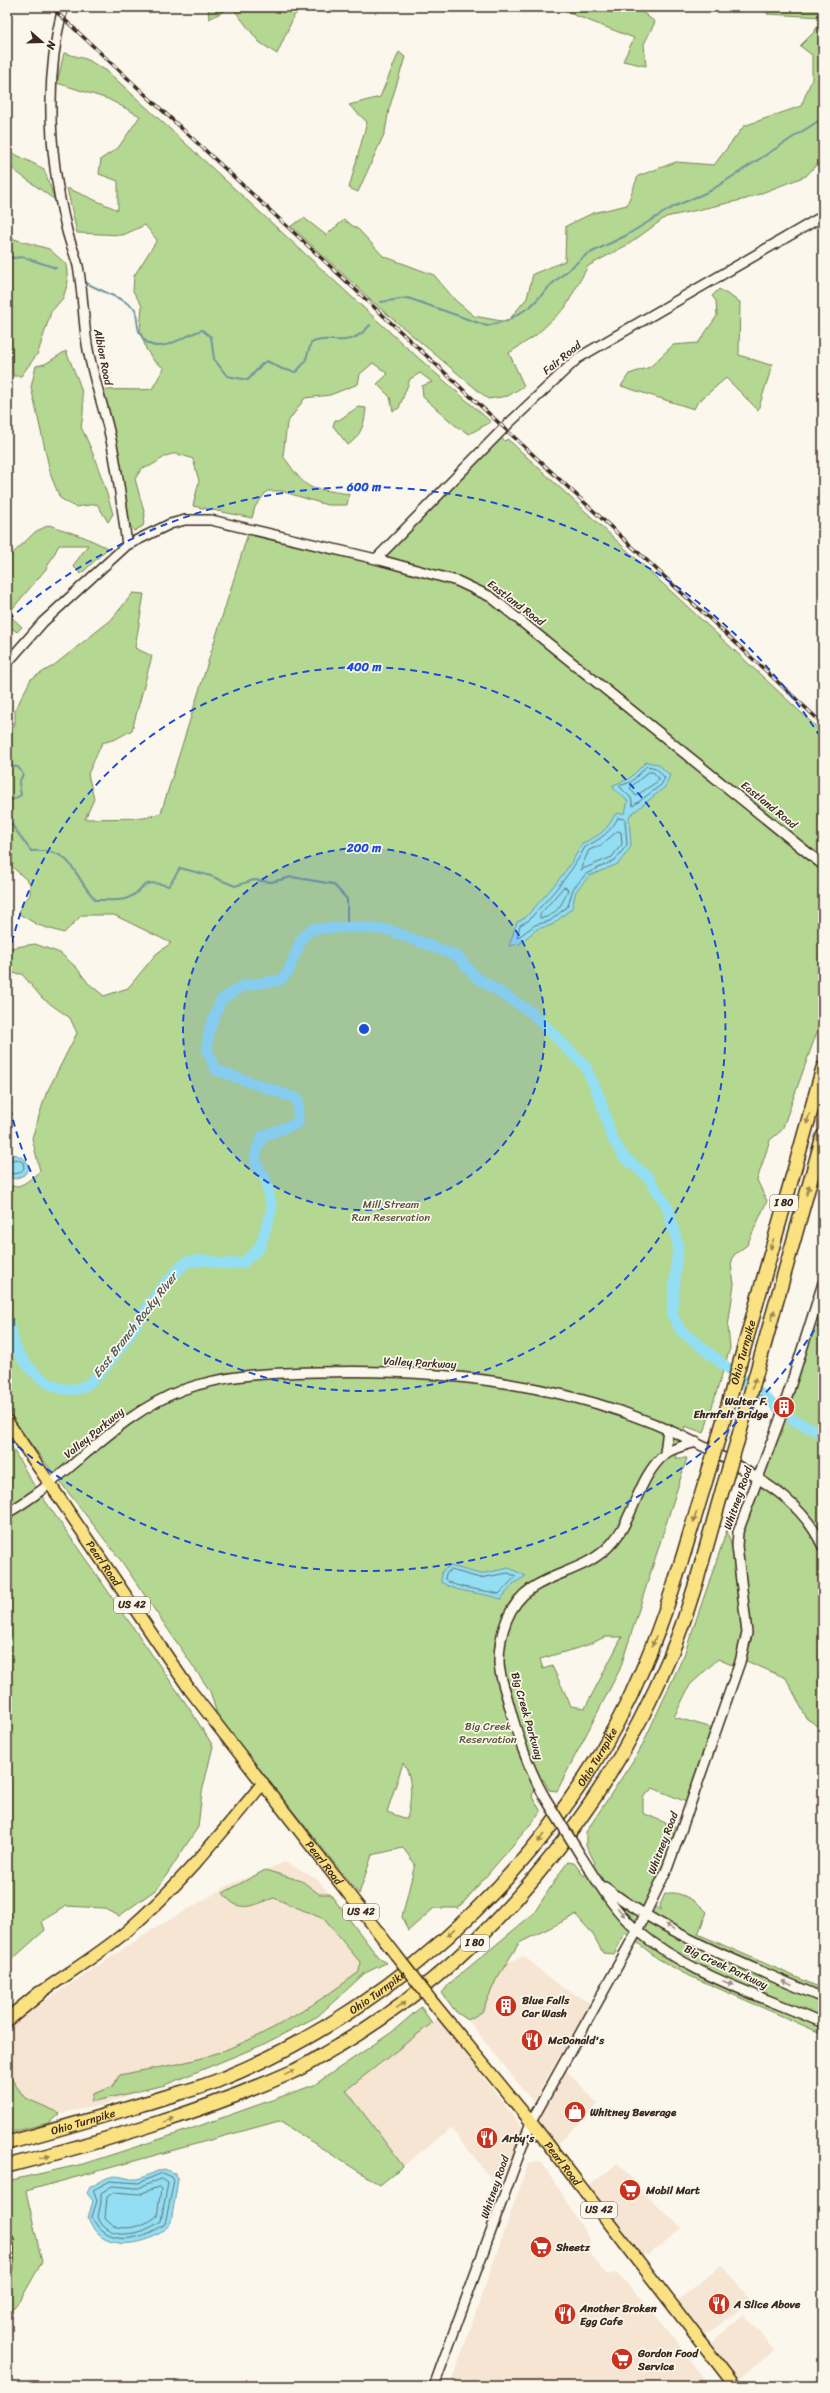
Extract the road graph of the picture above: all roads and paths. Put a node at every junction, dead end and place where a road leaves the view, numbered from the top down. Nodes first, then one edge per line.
1 (63, 7) edge
2 (823, 216) edge
3 (127, 545) junction
4 (376, 559) junction
5 (7, 662) edge
6 (823, 864) edge
7 (823, 1068) edge
8 (823, 1136) edge
9 (823, 1283) edge
10 (7, 1421) edge
11 (668, 1429) junction
12 (696, 1442) junction
13 (665, 1453) junction
14 (758, 1477) junction
15 (50, 1484) junction
16 (7, 1513) edge
17 (823, 1547) edge
18 (263, 1784) junction
19 (597, 1881) junction
20 (646, 1913) junction
21 (637, 1931) junction
22 (40, 1993) junction
23 (823, 1998) edge
24 (7, 2014) edge
25 (7, 2020) edge
26 (823, 2023) edge
27 (531, 2122) junction
28 (7, 2143) edge
29 (7, 2166) edge
30 (7, 2241) edge
31 (7, 2260) edge
32 (434, 2386) edge
33 (734, 2386) edge

1 - 3 street, Albion Road
2 - 4 street, Fair Road
3 - 4 street, Eastland Road
3 - 5 street
4 - 6 street, Eastland Road
7 -> 28 highway, Ohio Turnpike / I 80, bridge
29 -> 8 highway, Ohio Turnpike / I 80, bridge
9 - 14 street, Whitney Road
10 - 15 main road, Pearl Road / US 42
11 - 12 street, Valley Parkway
11 - 13 street
11 - 15 street, Valley Parkway
12 - 13 street
12 - 14 street, Valley Parkway
13 - 19 street, Big Creek Parkway, bridge
14 - 17 street, Valley Parkway
14 - 20 street, Whitney Road
15 - 16 street, Valley Parkway
15 - 18 main road, Pearl Road / US 42
18 - 22 main road
18 - 27 main road, Pearl Road / US 42, bridge
19 - 20 street, Big Creek Parkway
19 -> 21 street, Big Creek Parkway
20 - 21 street, Whitney Road
23 -> 20 street, Big Creek Parkway
21 -> 26 street, Big Creek Parkway
21 - 27 street, Whitney Road
22 - 24 highway
22 - 25 highway
27 - 32 street, Whitney Road
27 - 33 main road, Pearl Road / US 42
30 - 31 highway

